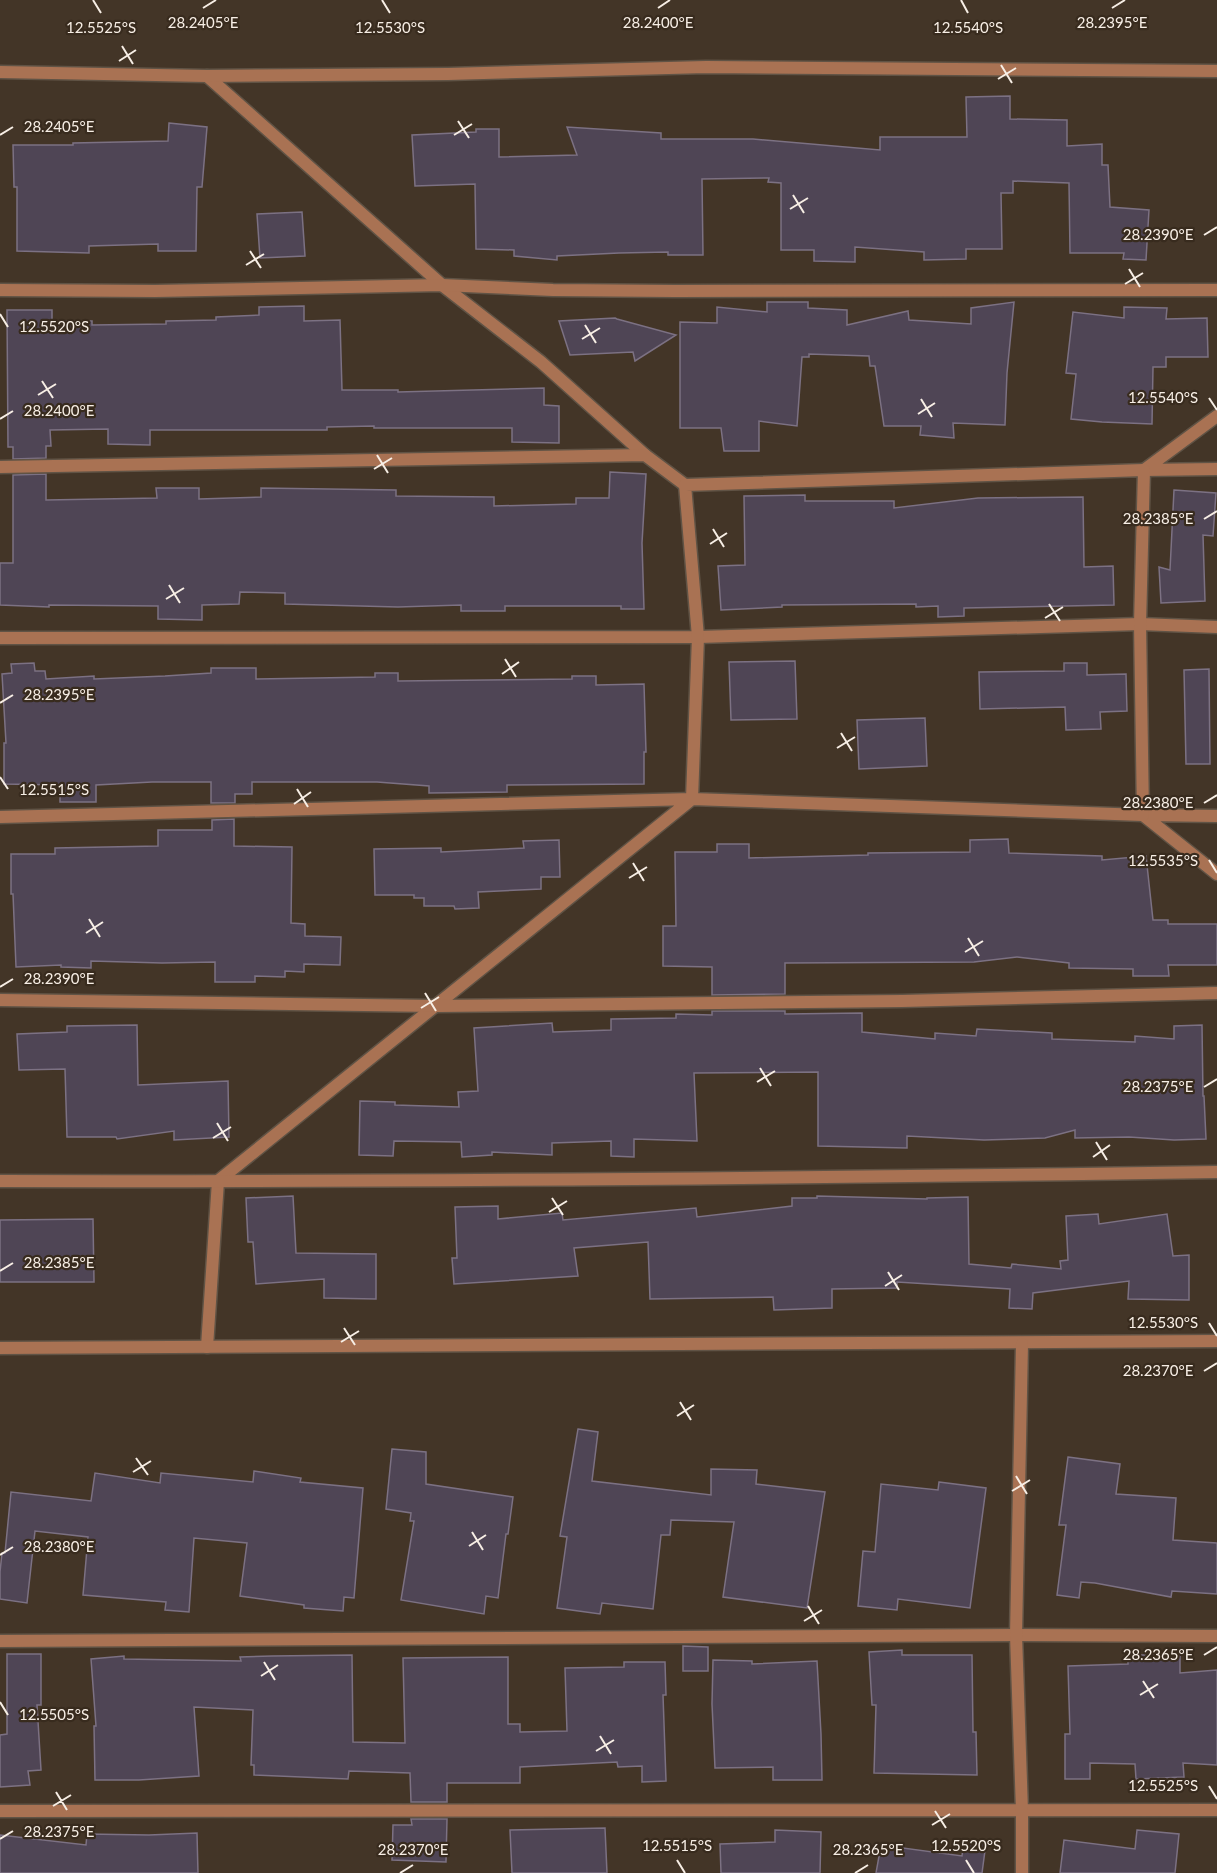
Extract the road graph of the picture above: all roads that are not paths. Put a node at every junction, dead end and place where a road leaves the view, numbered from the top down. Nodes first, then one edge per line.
1 (1217, 71) edge
2 (0, 72) edge
3 (207, 76) junction
4 (442, 285) junction
5 (0, 290) edge
6 (1217, 290) edge
7 (1217, 416) edge
8 (645, 455) junction
9 (0, 467) edge
10 (1217, 469) edge
11 (1144, 470) junction
12 (685, 484) junction
13 (1140, 624) junction
14 (1217, 627) edge
15 (698, 637) junction
16 (0, 638) edge
17 (692, 799) junction
18 (1143, 815) junction
19 (1217, 816) edge
20 (0, 817) edge
21 (1217, 874) edge
22 (1217, 993) edge
23 (0, 1000) edge
24 (436, 1006) junction
25 (1217, 1172) edge
26 (0, 1181) edge
27 (218, 1181) junction
28 (1217, 1341) edge
29 (1022, 1344) junction
30 (207, 1347) junction
31 (0, 1348) edge
32 (1016, 1635) junction
33 (1217, 1636) edge
34 (0, 1641) edge
35 (1217, 1810) edge
36 (0, 1811) edge
37 (1022, 1811) junction
38 (1022, 1873) edge

1 - 3 street
2 - 3 street
3 - 4 street
4 - 5 street
4 - 6 street
4 - 8 street
7 - 11 street
8 - 9 street
8 - 12 street
10 - 11 street
11 - 12 street
11 - 13 street
12 - 15 street
13 - 14 street
13 - 15 street
13 - 18 street
15 - 16 street
15 - 17 street
17 - 18 street
17 - 20 street
17 - 24 street
18 - 19 street
18 - 21 street
22 - 24 street
23 - 24 street
24 - 27 street
25 - 27 street
26 - 27 street
27 - 30 street
28 - 29 street
29 - 30 street
29 - 32 street
30 - 31 street
32 - 33 street
32 - 34 street
32 - 37 street
35 - 37 street
36 - 37 street
37 - 38 street

